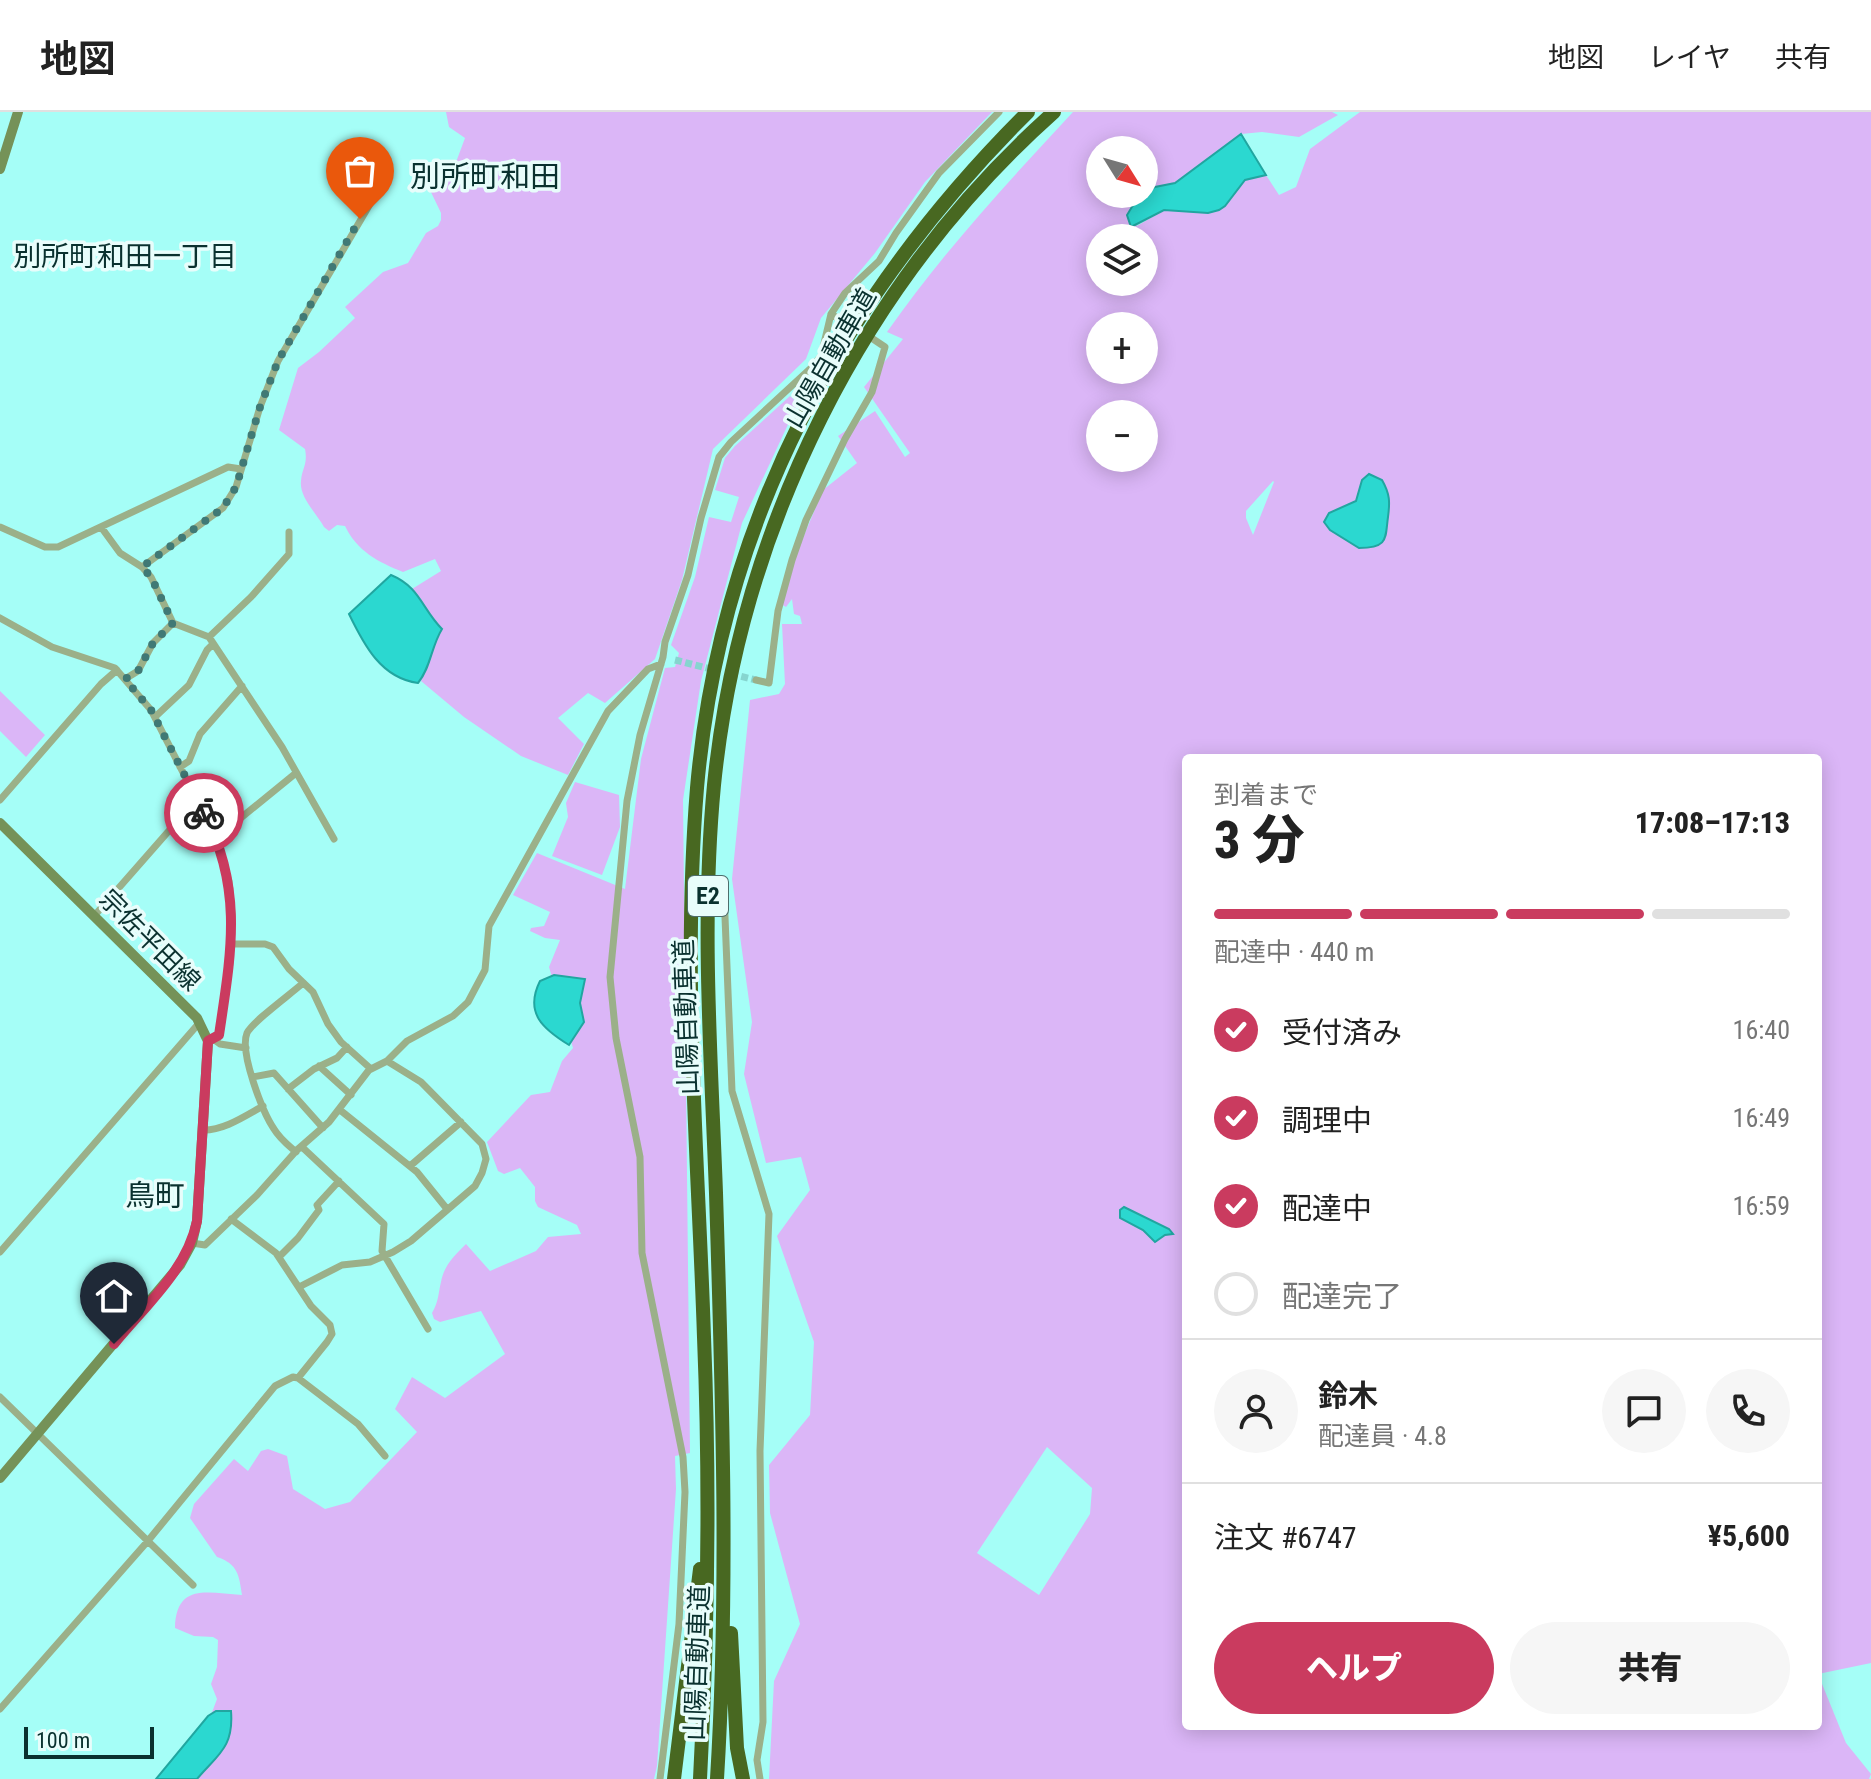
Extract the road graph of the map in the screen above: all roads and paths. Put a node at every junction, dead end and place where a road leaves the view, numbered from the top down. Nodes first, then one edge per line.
1 (18, 112) edge
2 (999, 112) edge
3 (1028, 112) edge
4 (1054, 112) edge
5 (0, 169) edge
6 (387, 175) dead end
7 (831, 314) junction
8 (844, 322) dead end
9 (873, 339) dead end
10 (241, 469) junction
11 (0, 527) edge
12 (101, 527) junction
13 (289, 532) dead end
14 (142, 567) junction
15 (0, 618) edge
16 (173, 623) junction
17 (211, 641) junction
18 (675, 660) tunnel mouth
19 (662, 661) junction
20 (117, 670) junction
21 (125, 679) junction
22 (756, 680) dead end
23 (242, 686) junction
24 (155, 717) junction
25 (180, 767) junction
26 (296, 773) junction
27 (0, 800) edge
28 (188, 809) dead end
29 (0, 823) edge
30 (215, 839) junction
31 (334, 839) dead end
32 (724, 892) dead end
33 (95, 915) junction
34 (231, 944) junction
35 (303, 983) junction
36 (200, 1022) junction
37 (210, 1040) junction
38 (347, 1047) junction
39 (246, 1048) junction
40 (387, 1061) junction
41 (319, 1066) junction
42 (371, 1069) junction
43 (253, 1077) junction
44 (288, 1089) junction
45 (351, 1095) junction
46 (263, 1106) junction
47 (340, 1110) junction
48 (461, 1122) junction
49 (323, 1128) junction
50 (202, 1130) junction
51 (299, 1150) junction
52 (410, 1166) junction
53 (339, 1181) junction
54 (447, 1209) junction
55 (231, 1219) junction
56 (192, 1243) junction
57 (0, 1252) edge
58 (384, 1256) junction
59 (279, 1257) junction
60 (299, 1287) junction
61 (428, 1329) dead end
62 (298, 1378) junction
63 (0, 1397) edge
64 (37, 1434) junction
65 (385, 1456) dead end
66 (723, 1457) junction
67 (0, 1478) edge
68 (147, 1542) junction
69 (708, 1542) junction
70 (193, 1585) dead end
71 (0, 1709) edge
72 (660, 1779) edge
73 (674, 1779) edge
74 (700, 1779) edge
75 (717, 1779) edge
76 (743, 1779) edge
77 (760, 1779) edge

1 - 5 main road
2 - 7 street
3 - 69 highway, 山陽自動車道 / E2
4 - 66 highway, 山陽自動車道 / E2
6 - 10 street
7 - 8 street
7 - 19 street
9 - 22 street
10 - 12 street
10 - 14 street
11 - 12 street
12 - 14 street
13 - 17 street
14 - 16 street
15 - 20 street
16 - 17 street
16 - 21 street
17 - 23 street
17 - 24 street
18 - 19 street
19 - 40 street
19 - 72 street
20 - 21 street
20 - 27 street
21 - 24 street
23 - 25 street
23 - 26 street
24 - 25 street
25 - 30 street
26 - 30 street
26 - 31 street
28 - 33 street
29 - 33 main road, 宗佐平田線
30 - 34 street
32 - 77 street
33 - 36 main road, 宗佐平田線
34 - 35 street
34 - 37 street
35 - 38 street
35 - 39 street
36 - 37 main road, 宗佐平田線
36 - 57 street
37 - 39 street
37 - 50 main road, 宗佐平田線
38 - 41 street
38 - 42 street
39 - 43 street
40 - 42 street
40 - 48 street
41 - 44 street
41 - 45 street
42 - 45 street
43 - 44 street
43 - 46 street
44 - 49 street
45 - 47 street
46 - 50 street
46 - 51 street
47 - 49 street
47 - 52 street
48 - 52 street
48 - 54 street
49 - 51 street
50 - 56 main road, 宗佐平田線
51 - 53 street
51 - 55 street
52 - 54 street
53 - 58 street
53 - 59 street
54 - 58 street
55 - 56 street
55 - 59 street
56 - 64 main road, 宗佐平田線
58 - 60 street
58 - 61 street
59 - 60 street
60 - 62 street
62 - 65 street
62 - 68 street
63 - 64 street
64 - 67 main road, 宗佐平田線
64 - 68 street
66 - 75 highway, 山陽自動車道 / E2
66 - 76 highway
68 - 70 street
68 - 71 street
69 - 73 highway
69 - 74 highway, 山陽自動車道 / E2

